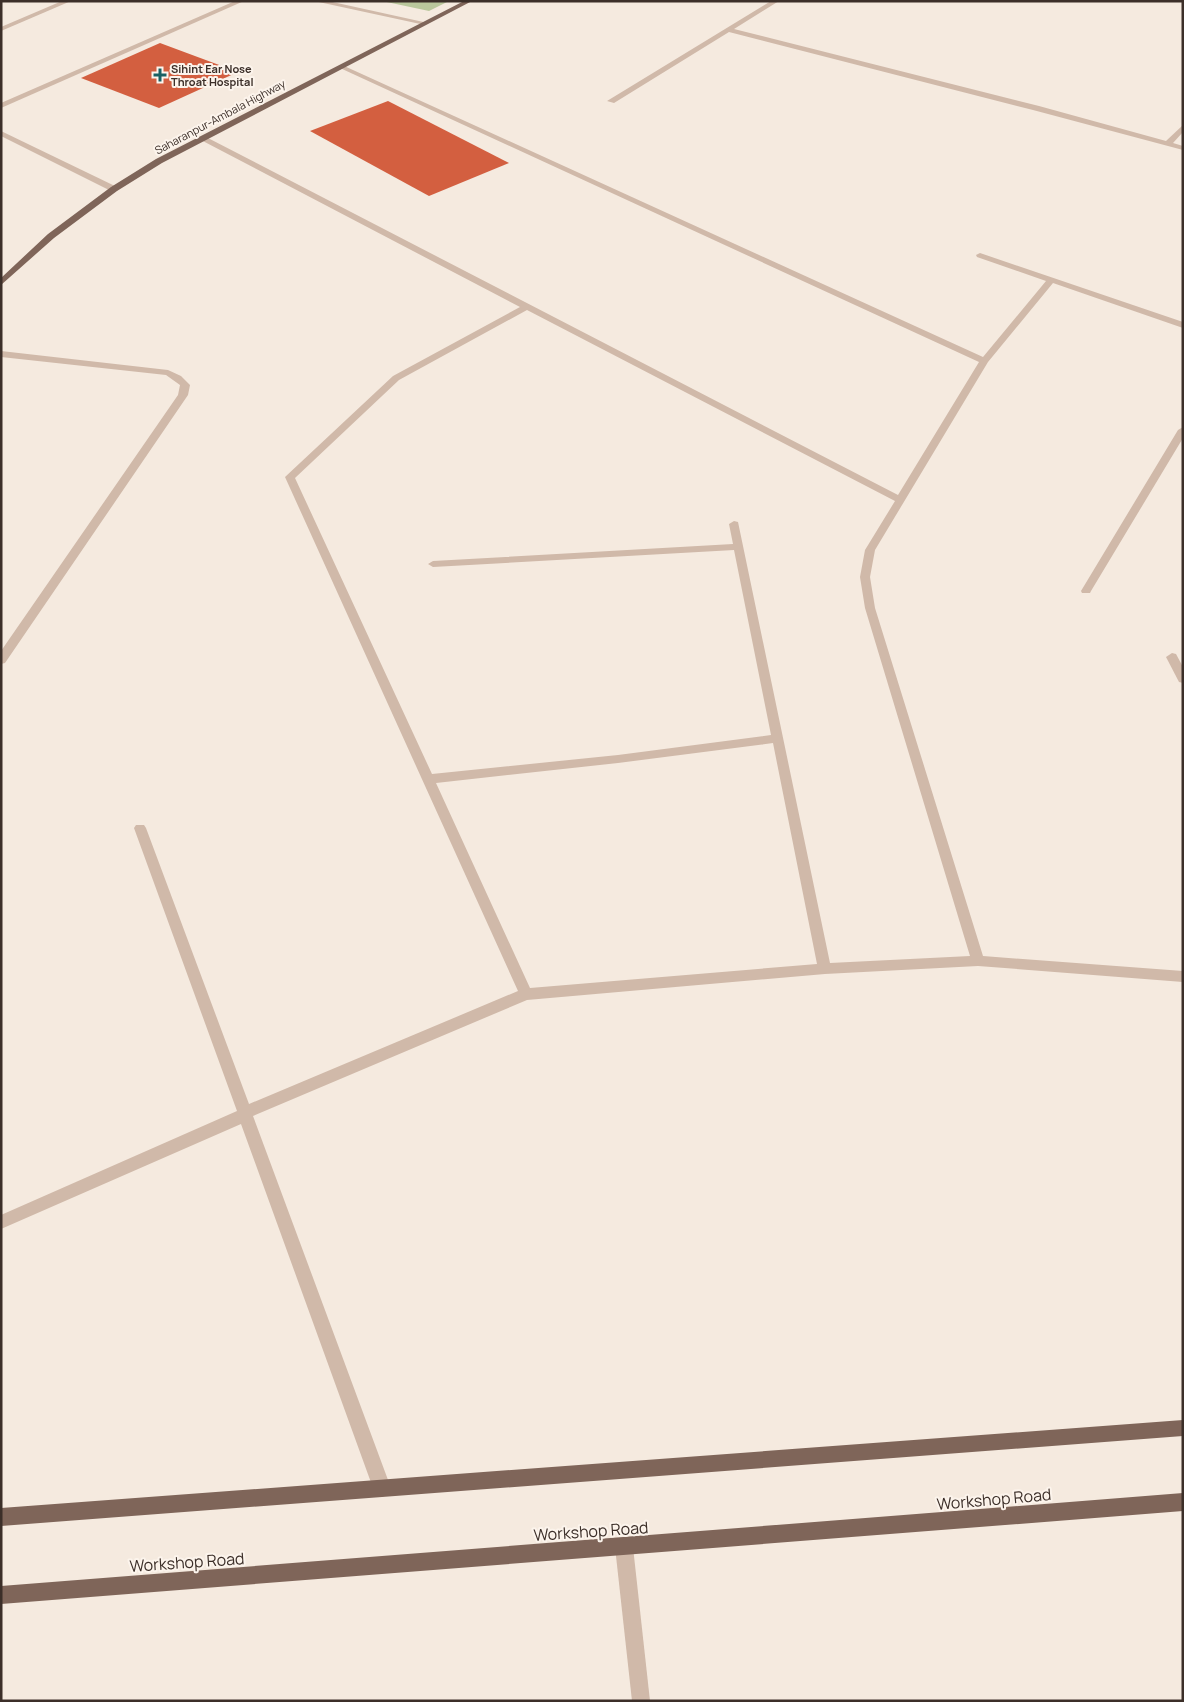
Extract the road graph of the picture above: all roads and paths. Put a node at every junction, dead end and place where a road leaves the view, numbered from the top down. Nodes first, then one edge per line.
1 (68, 1) edge
2 (241, 1) edge
3 (317, 1) edge
4 (469, 1) edge
5 (776, 1) edge
6 (425, 23) junction
7 (1, 29) edge
8 (728, 30) junction
9 (342, 67) junction
10 (611, 101) dead end
11 (1, 106) edge
12 (1183, 126) edge
13 (1, 133) edge
14 (203, 139) junction
15 (1168, 144) junction
16 (1183, 148) edge
17 (114, 189) junction
18 (980, 256) dead end
19 (1051, 280) junction
20 (1, 282) edge
21 (528, 306) junction
22 (1183, 325) edge
23 (1, 354) edge
24 (984, 361) junction
25 (1183, 430) edge
26 (901, 500) junction
27 (734, 524) dead end
28 (738, 547) junction
29 (433, 564) dead end
30 (1086, 591) dead end
31 (1172, 656) dead end
32 (1, 660) edge
33 (1183, 680) edge
34 (777, 738) junction
35 (428, 779) junction
36 (140, 828) dead end
37 (978, 961) junction
38 (825, 969) junction
39 (1183, 977) edge
40 (526, 994) junction
41 (244, 1112) junction
42 (1, 1222) edge
43 (1183, 1428) edge
44 (382, 1488) junction
45 (1183, 1502) edge
46 (1, 1517) edge
47 (624, 1547) junction
48 (1, 1595) edge
49 (641, 1701) edge

1 - 7 street
2 - 11 street
3 - 6 street
4 - 6 main road, Saharanpur-Ambala Highway
5 - 8 street
6 - 9 main road, Saharanpur-Ambala Highway
8 - 10 street
8 - 15 street
9 - 14 main road, Saharanpur-Ambala Highway
9 - 24 street
12 - 15 street
13 - 17 street
14 - 17 main road, Saharanpur-Ambala Highway
14 - 21 street
15 - 16 street
17 - 20 main road, Saharanpur-Ambala Highway
18 - 19 street
19 - 22 street
19 - 24 street
21 - 26 street
21 - 35 street
23 - 32 street
24 - 26 street
25 - 30 street
26 - 37 street
27 - 28 street
28 - 29 street
28 - 34 street
31 - 33 street
34 - 35 street
34 - 38 street
35 - 40 street
36 - 41 street
37 - 38 street
37 - 39 street
38 - 40 street
40 - 41 street
41 - 42 street
41 - 44 street
43 - 44 main road
44 - 46 main road
45 - 47 main road, Workshop Road
47 - 48 main road, Workshop Road
47 - 49 street

